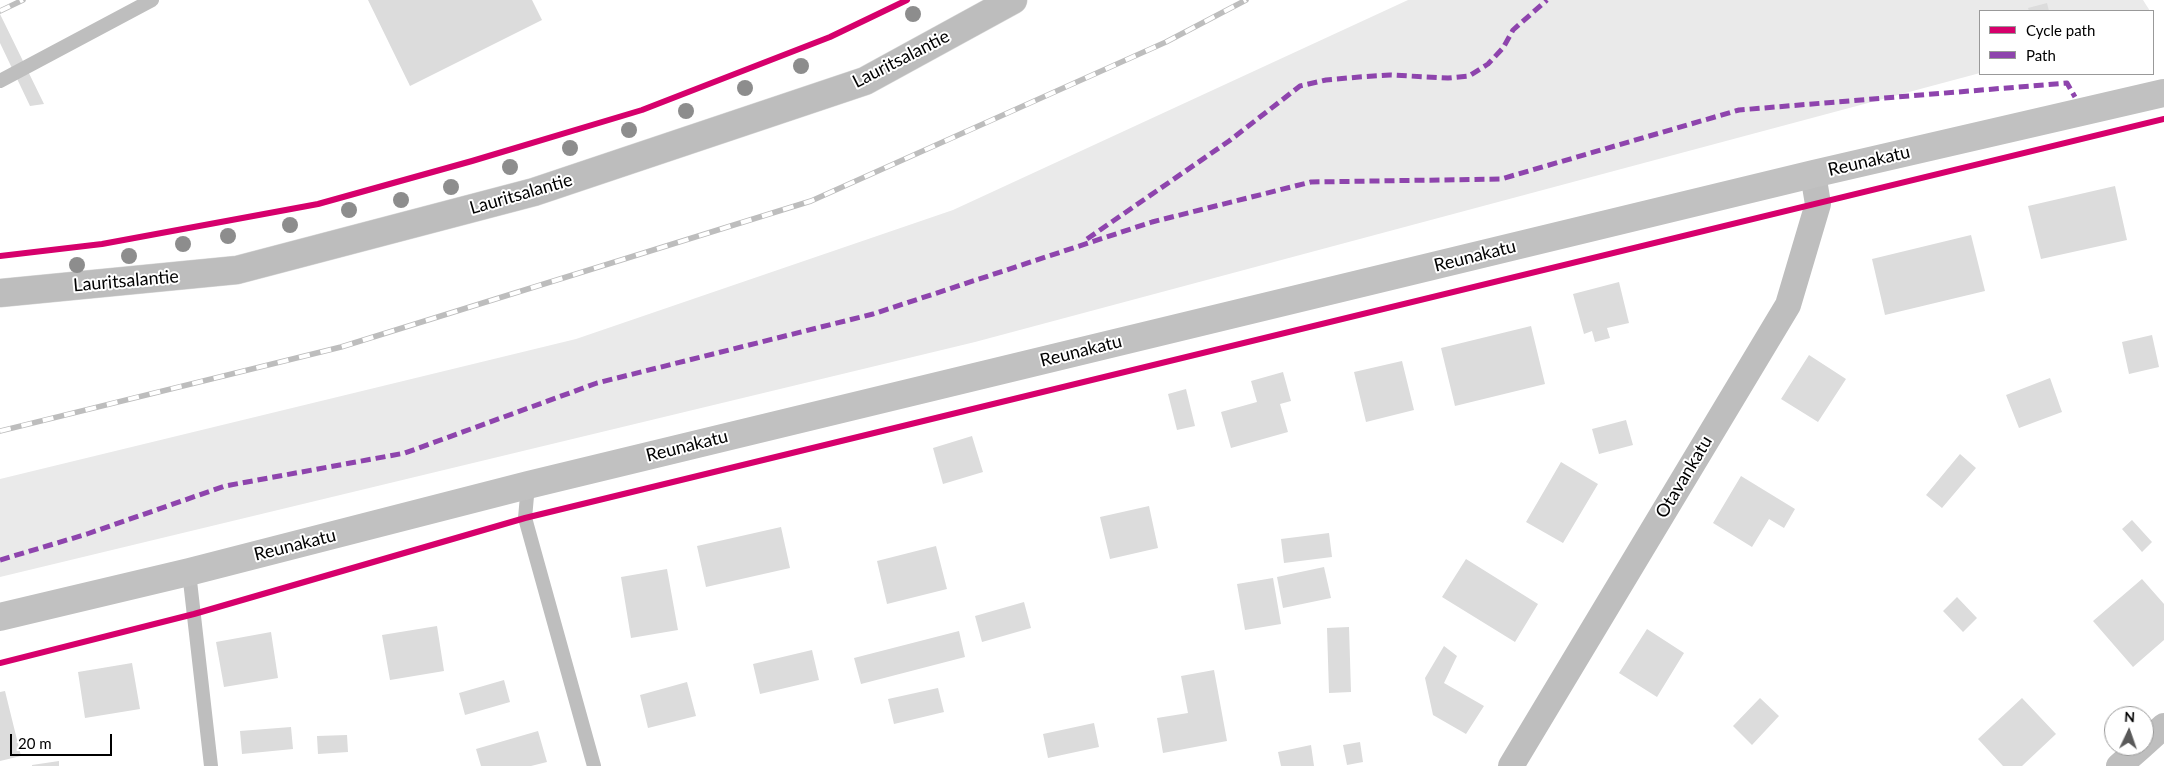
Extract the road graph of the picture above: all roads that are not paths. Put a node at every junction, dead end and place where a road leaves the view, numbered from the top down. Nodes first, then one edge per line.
1 (152, 0) edge
2 (1014, 0) edge
3 (0, 81) edge
4 (2164, 93) edge
5 (1813, 174) junction
6 (0, 293) edge
7 (528, 485) junction
8 (189, 572) junction
9 (0, 617) edge
10 (2164, 726) edge
11 (2154, 735) edge
12 (2130, 756) edge
13 (211, 766) edge
14 (594, 766) edge
15 (1511, 766) edge
16 (2119, 766) edge

1 - 3 lane
2 - 6 main road, Lauritsalantie
4 - 5 main road, Reunakatu
5 - 7 main road, Reunakatu
5 - 15 street, Otavankatu
7 - 8 main road, Reunakatu
7 - 14 lane
8 - 9 main road, Reunakatu
8 - 13 lane
10 - 11 street
12 - 16 street

